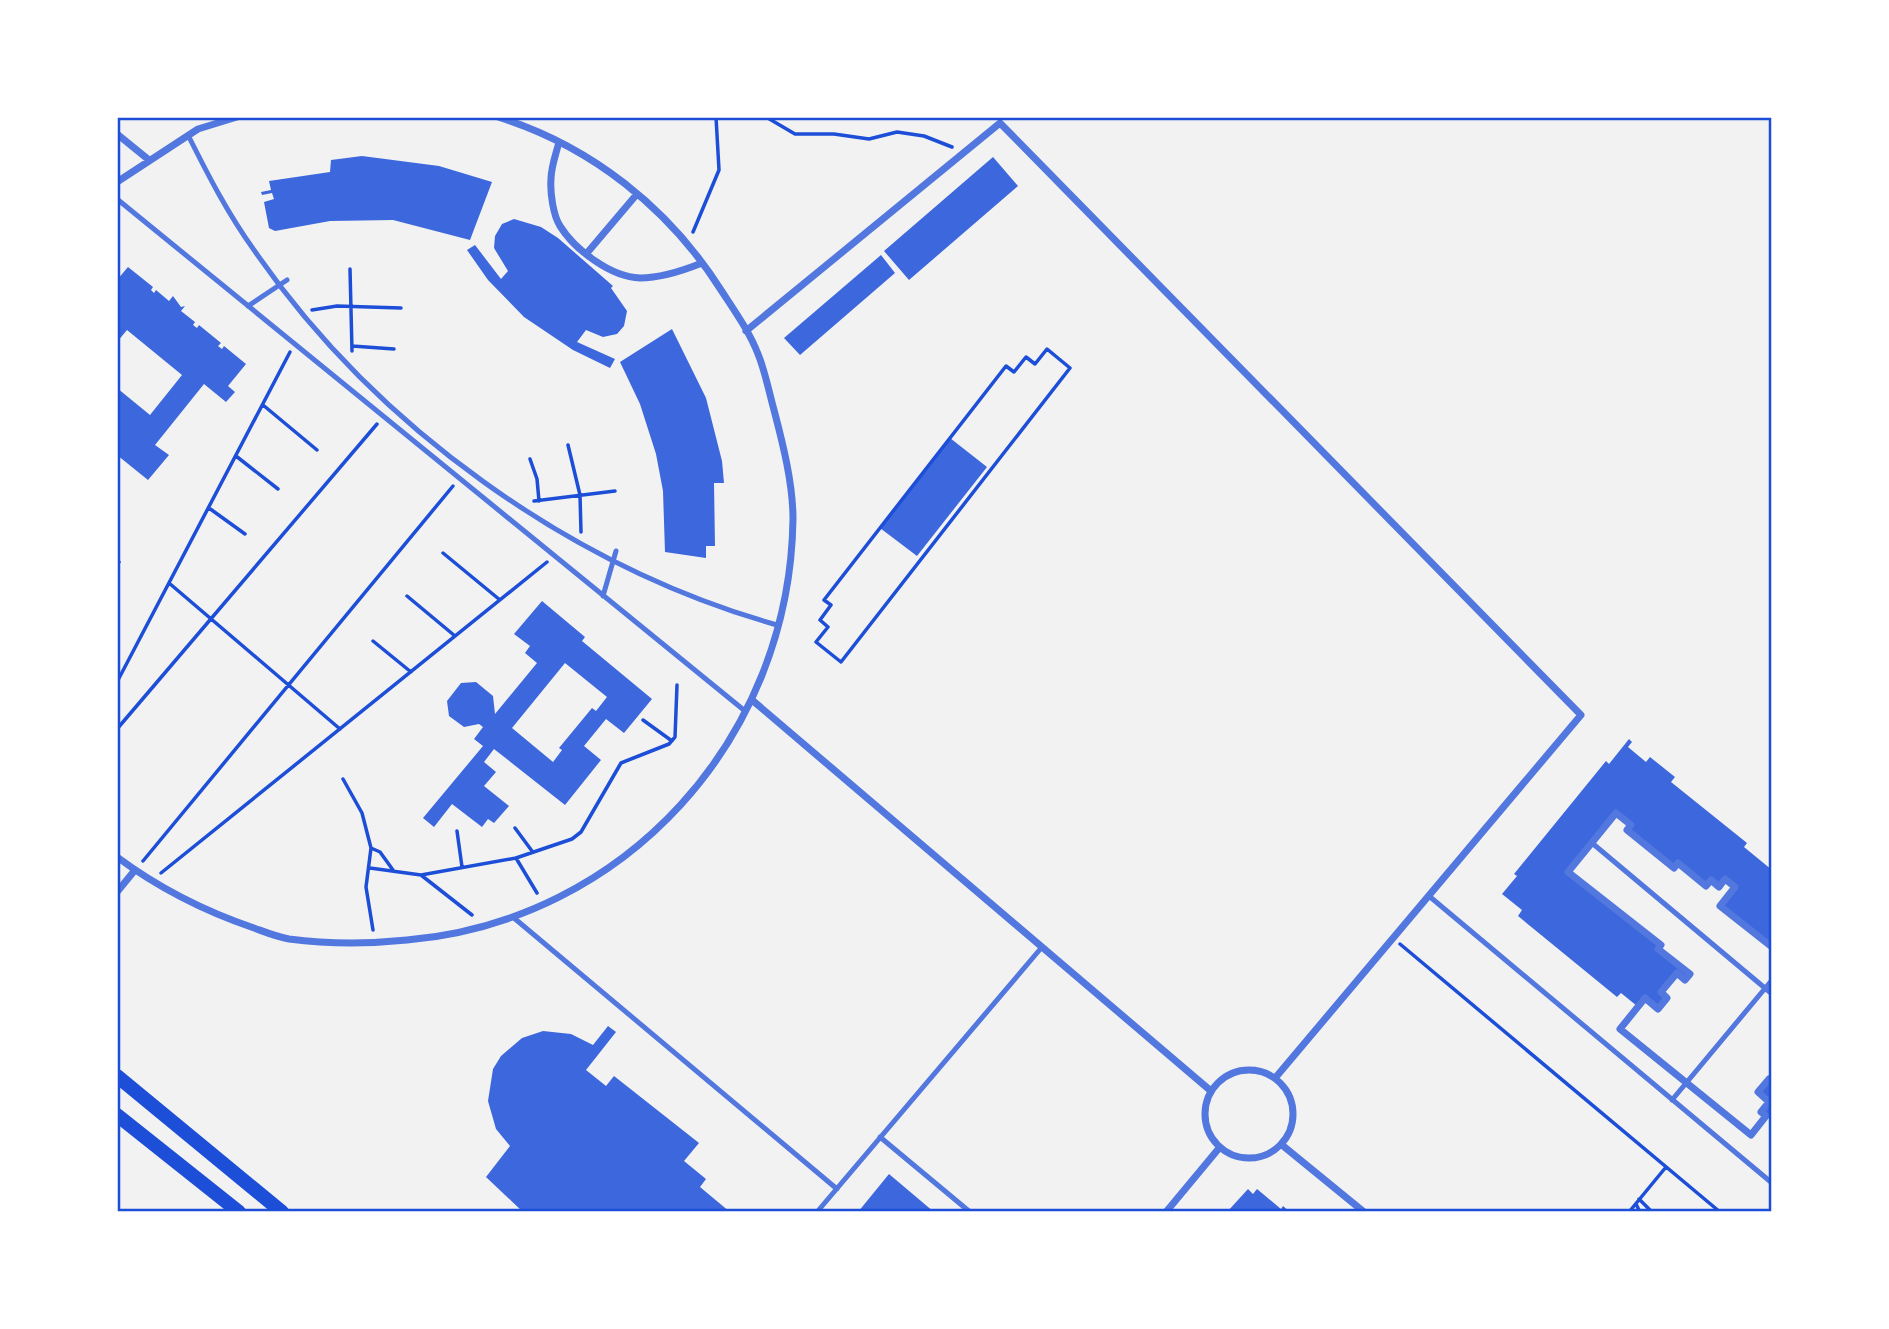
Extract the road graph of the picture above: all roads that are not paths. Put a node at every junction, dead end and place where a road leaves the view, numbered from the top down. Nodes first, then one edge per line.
1 (498, 117) edge
2 (235, 118) edge
3 (998, 120) edge
4 (117, 134) edge
5 (188, 135) junction
6 (559, 142) junction
7 (149, 160) junction
8 (117, 182) edge
9 (637, 194) junction
10 (117, 199) edge
11 (587, 253) junction
12 (702, 263) junction
13 (287, 280) dead end
14 (280, 284) junction
15 (248, 306) junction
16 (746, 331) junction
17 (615, 551) dead end
18 (614, 559) junction
19 (603, 596) junction
20 (777, 625) junction
21 (752, 700) junction
22 (745, 711) junction
23 (1592, 844) junction
24 (117, 857) edge
25 (135, 870) junction
26 (117, 892) edge
27 (1429, 896) junction
28 (514, 918) junction
29 (1042, 947) junction
30 (1772, 947) edge
31 (1772, 980) edge
32 (1765, 988) junction
33 (1772, 994) edge
34 (117, 1076) edge
35 (1276, 1077) junction
36 (1772, 1082) edge
37 (1686, 1083) junction
38 (1211, 1091) junction
39 (1672, 1100) junction
40 (117, 1115) edge
41 (880, 1137) junction
42 (1282, 1145) junction
43 (1220, 1147) junction
44 (1772, 1183) edge
45 (837, 1189) junction
46 (239, 1212) edge
47 (282, 1212) edge
48 (817, 1212) edge
49 (970, 1212) edge
50 (1166, 1212) edge
51 (1364, 1212) edge

1 - 6 street
2 - 5 street
3 - 16 street
3 - 27 street
4 - 7 street
5 - 7 street
5 - 14 lane
6 - 9 street
6 - 11 street
7 - 8 street
9 - 11 street
9 - 12 street
10 - 15 lane
11 - 12 street
12 - 16 street
13 - 14 lane
14 - 15 lane
14 - 18 lane
15 - 19 lane
16 - 20 street
17 - 18 lane
18 - 19 lane
18 - 20 lane
19 - 22 lane
20 - 21 street
21 - 22 street
21 - 29 street
22 - 28 street
23 - 30 street
23 - 32 lane
23 - 37 street
24 - 25 street
25 - 26 street
25 - 28 street
27 - 35 street
27 - 39 lane
28 - 45 lane
29 - 38 street
29 - 41 lane
31 - 32 lane
32 - 33 lane
32 - 37 lane
34 - 47 main road
35 - 38 street
35 - 42 street
36 - 37 street
37 - 39 lane
38 - 43 street
39 - 44 lane
40 - 46 main road
41 - 45 lane
41 - 49 lane
42 - 43 street
42 - 51 street
43 - 50 street
45 - 48 lane

